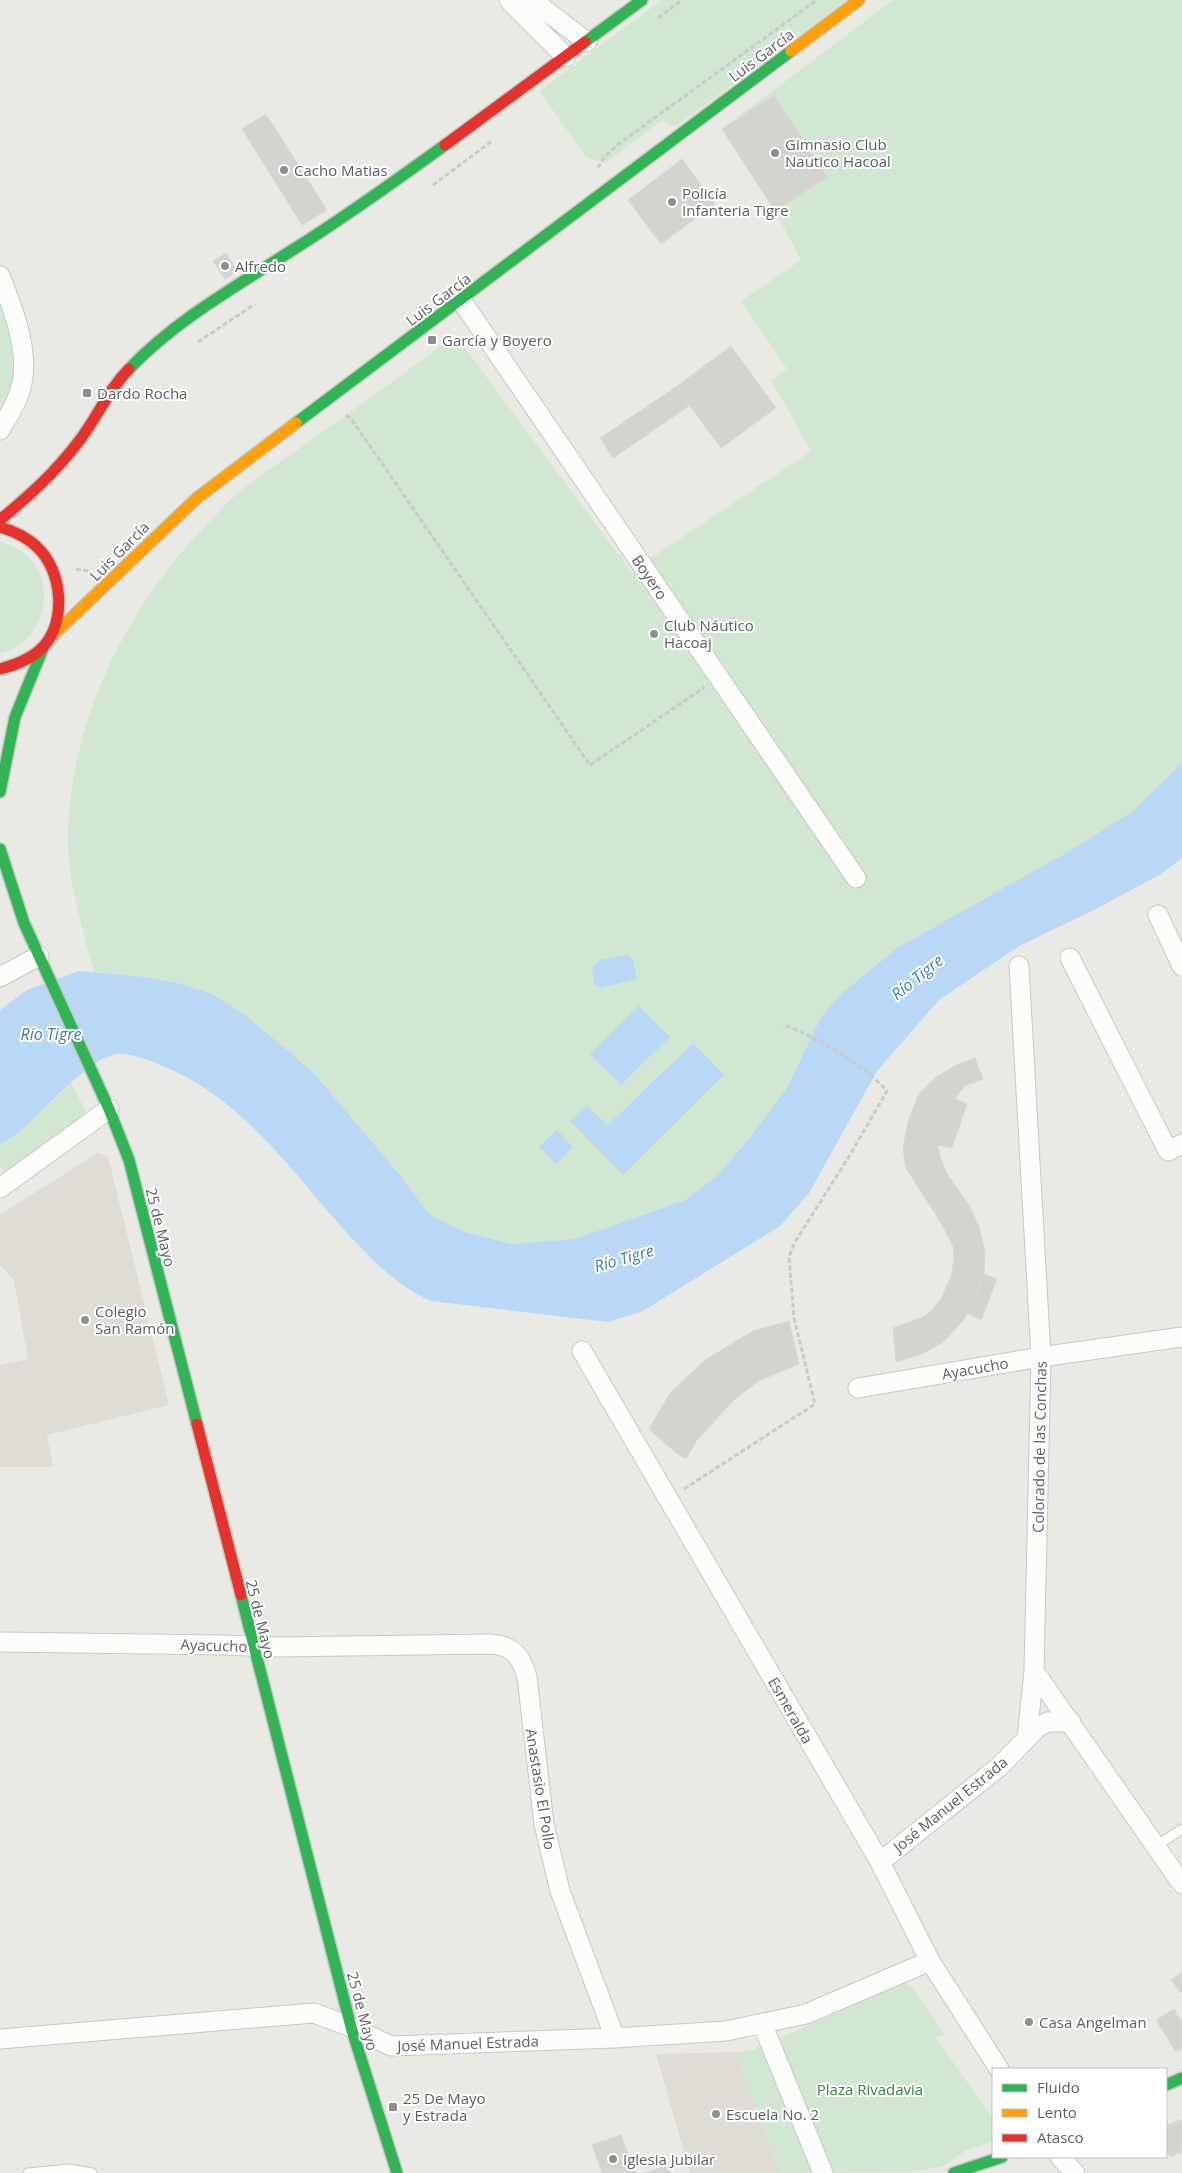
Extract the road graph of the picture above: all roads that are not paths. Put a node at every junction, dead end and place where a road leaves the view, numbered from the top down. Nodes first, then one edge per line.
1 (509, 0) edge
2 (532, 0) edge
3 (642, 0) edge
4 (859, 0) edge
5 (587, 42) junction
6 (566, 57) junction
7 (1, 281) edge
8 (461, 300) junction
9 (0, 430) edge
10 (0, 520) edge
11 (0, 526) edge
12 (47, 642) junction
13 (0, 669) edge
14 (0, 792) edge
15 (0, 849) edge
16 (856, 878) dead end
17 (1158, 915) dead end
18 (39, 956) junction
19 (1070, 958) dead end
20 (1019, 966) dead end
21 (1182, 966) edge
22 (0, 977) edge
23 (109, 1110) junction
24 (1182, 1144) edge
25 (0, 1188) edge
26 (1182, 1337) edge
27 (582, 1351) dead end
28 (1041, 1357) junction
29 (858, 1388) dead end
30 (0, 1642) edge
31 (252, 1647) junction
32 (516, 1651) joint
33 (1034, 1671) junction
34 (1071, 1722) junction
35 (1027, 1738) junction
36 (1182, 1829) edge
37 (1156, 1846) junction
38 (880, 1862) junction
39 (1182, 1884) edge
40 (930, 1961) junction
41 (762, 2023) junction
42 (351, 2027) junction
43 (615, 2038) junction
44 (0, 2039) edge
45 (998, 2068) edge
46 (1182, 2078) edge
47 (1167, 2085) edge
48 (999, 2158) edge
49 (1061, 2158) edge
50 (28, 2173) edge
51 (92, 2173) edge
52 (397, 2173) edge
53 (823, 2173) edge
54 (954, 2173) edge
55 (1075, 2173) edge

1 - 6 street
2 - 5 street
3 - 5 main road
4 - 8 main road, Luis García
5 - 6 main road
6 - 10 main road
7 - 9 street
8 - 12 main road, Luis García
8 - 16 street, Boyero
11 - 12 main road
12 - 13 main road
12 - 14 main road, Luis García
15 - 18 main road, 25 de Mayo
17 - 21 street
18 - 22 street
18 - 23 main road, 25 de Mayo
19 - 24 street
20 - 28 street, Colorado de las Conchas
23 - 25 street
23 - 31 main road, 25 de Mayo
26 - 28 street, Ayacucho
27 - 38 street, Esmeralda
28 - 29 street, Ayacucho
28 - 33 street, Colorado de las Conchas
30 - 31 street, Ayacucho
31 - 32 street, Ayacucho
31 - 42 main road, 25 de Mayo
32 - 43 street, Anastasio El Pollo
33 - 34 street
33 - 35 street, Colorado de las Conchas
34 - 35 street, José Manuel Estrada
34 - 37 street
35 - 38 street, José Manuel Estrada
36 - 37 lane
37 - 39 street
38 - 40 street, Esmeralda
40 - 41 street, José Manuel Estrada
40 - 45 street, Esmeralda
41 - 43 street, José Manuel Estrada
41 - 53 street
42 - 43 street, José Manuel Estrada
42 - 44 street, José Manuel Estrada
42 - 52 main road, 25 de Mayo
46 - 47 main road
48 - 54 main road
49 - 55 street
50 - 51 lane

